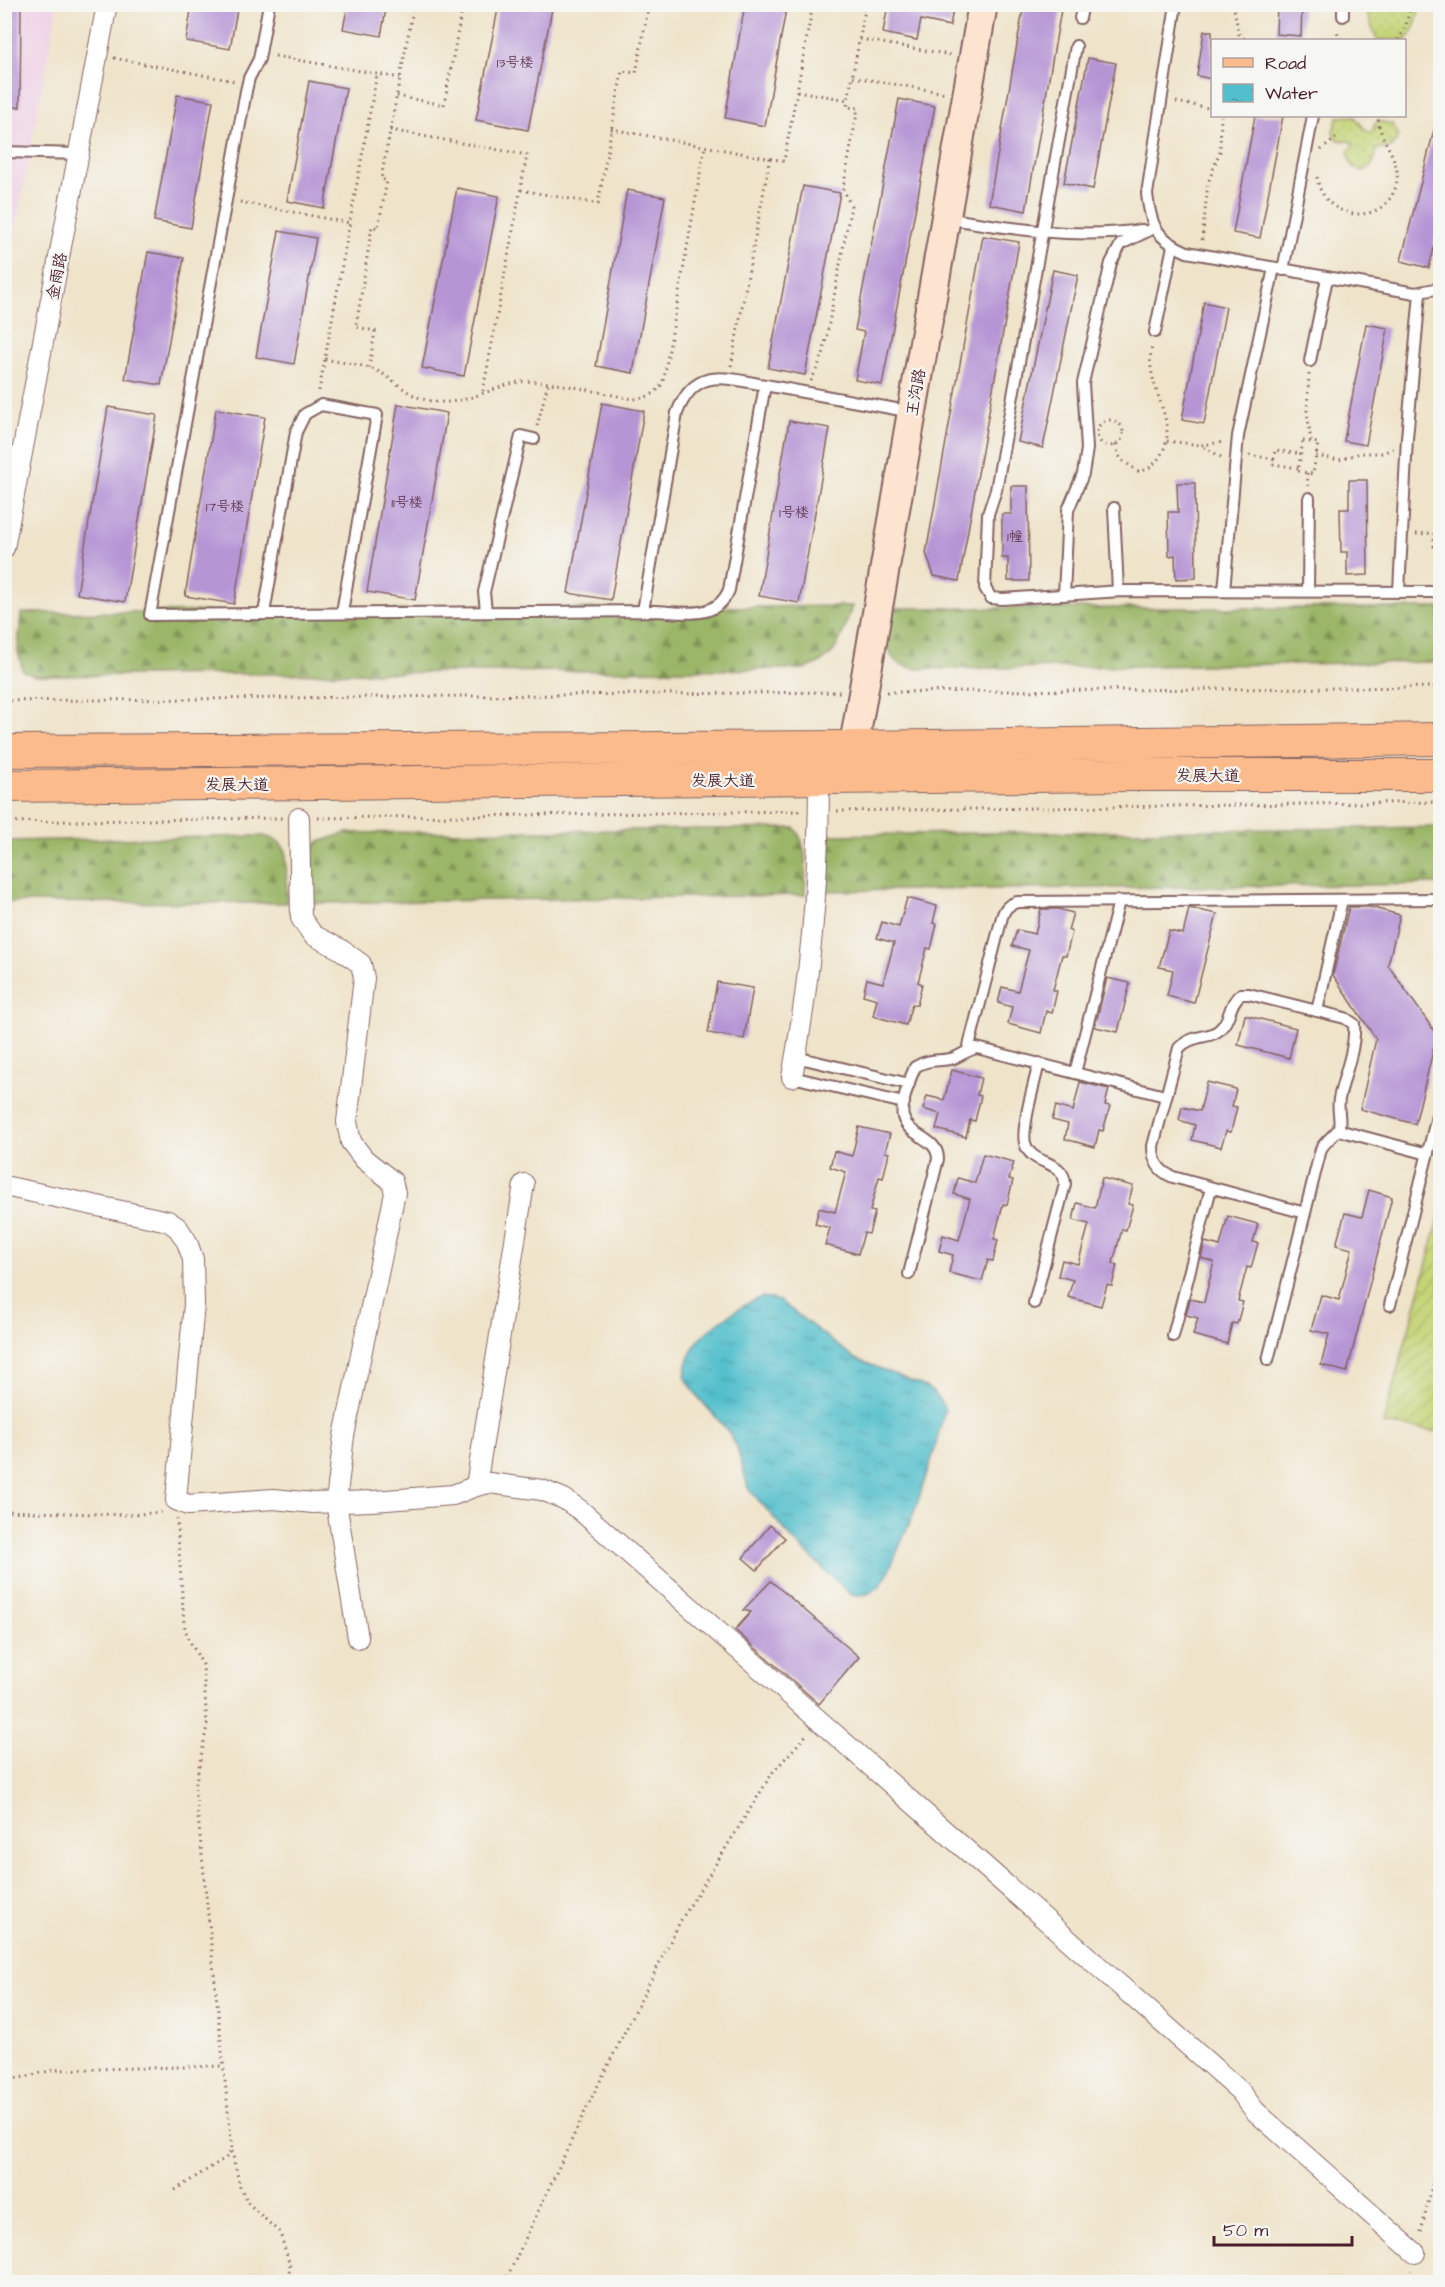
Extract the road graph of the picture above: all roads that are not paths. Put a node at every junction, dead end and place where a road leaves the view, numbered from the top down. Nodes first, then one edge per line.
1 (107, 4) edge
2 (269, 4) edge
3 (983, 4) edge
4 (1083, 4) edge
5 (1176, 4) edge
6 (1343, 4) edge
7 (1342, 16) dead end
8 (1080, 18) dead end
9 (1077, 46) dead end
10 (1313, 117) edge
11 (4, 152) edge
12 (79, 154) junction
13 (945, 218) junction
14 (1154, 228) junction
15 (1043, 233) junction
16 (1173, 246) junction
17 (1278, 269) junction
18 (1327, 278) junction
19 (1440, 288) edge
20 (1420, 293) junction
21 (1155, 332) road end
22 (1310, 361) road end
23 (765, 385) junction
24 (912, 412) junction
25 (534, 439) road end
26 (1309, 498) dead end
27 (1114, 508) dead end
28 (4, 548) edge
29 (1118, 591) junction
30 (1224, 591) junction
31 (1308, 591) junction
32 (1399, 591) junction
33 (1440, 592) edge
34 (1064, 595) junction
35 (643, 611) junction
36 (342, 612) junction
37 (486, 612) junction
38 (264, 613) junction
39 (1440, 739) edge
40 (853, 747) junction
41 (4, 751) edge
42 (1440, 775) edge
43 (833, 779) junction
44 (4, 786) edge
45 (299, 818) road end
46 (1440, 899) edge
47 (1342, 900) junction
48 (1119, 901) junction
49 (1317, 1011) junction
50 (968, 1050) junction
51 (796, 1057) junction
52 (1039, 1063) junction
53 (1075, 1073) junction
54 (792, 1077) joint
55 (909, 1084) junction
56 (1165, 1096) junction
57 (904, 1103) junction
58 (1440, 1104) edge
59 (1338, 1130) junction
60 (1428, 1154) junction
61 (524, 1184) dead end
62 (4, 1186) edge
63 (1211, 1188) junction
64 (1305, 1213) junction
65 (909, 1274) dead end
66 (1034, 1304) dead end
67 (1390, 1305) dead end
68 (1173, 1336) dead end
69 (1268, 1360) dead end
70 (476, 1486) junction
71 (336, 1502) junction
72 (358, 1638) dead end
73 (1415, 2253) road end

1 - 12 street, 金雨路
2 - 38 lane
3 - 13 street, 王沟路
4 - 8 lane
5 - 14 lane
6 - 7 lane
9 - 15 lane
10 - 17 lane
11 - 12 lane
12 - 28 street, 金雨路
13 - 15 lane
13 - 24 street, 王沟路
14 - 15 lane
14 - 16 lane
14 - 34 lane
15 - 34 lane
16 - 17 lane
16 - 21 lane
17 - 18 lane
17 - 30 lane
18 - 20 lane
18 - 22 lane
19 - 20 lane
20 - 32 lane
23 - 24 lane
23 - 35 lane
23 - 35 lane
24 - 40 street, 王沟路
25 - 37 lane
26 - 31 lane
27 - 29 lane
29 - 30 lane
29 - 34 lane
30 - 31 lane
31 - 32 lane
32 - 33 lane
35 - 37 lane
36 - 37 lane
36 - 38 lane
36 - 38 lane
39 - 40 main road, 发展大道
40 - 41 main road, 发展大道
40 - 43 street, 王沟路
42 - 43 main road, 发展大道
43 - 44 main road, 发展大道
43 - 51 street
45 - 71 street
46 - 47 lane
47 - 48 lane
47 - 49 lane
48 - 50 lane
48 - 53 lane
49 - 56 lane
49 - 59 lane
50 - 52 lane
50 - 55 lane
51 - 54 street
51 - 55 lane
52 - 53 lane
52 - 66 lane
53 - 56 lane
54 - 57 lane
55 - 57 lane
56 - 63 lane
57 - 65 lane
58 - 60 lane
59 - 60 lane
59 - 64 lane
60 - 67 lane
61 - 70 street
62 - 71 street
63 - 64 lane
63 - 68 lane
64 - 69 lane
70 - 71 street
70 - 73 street
71 - 72 street

